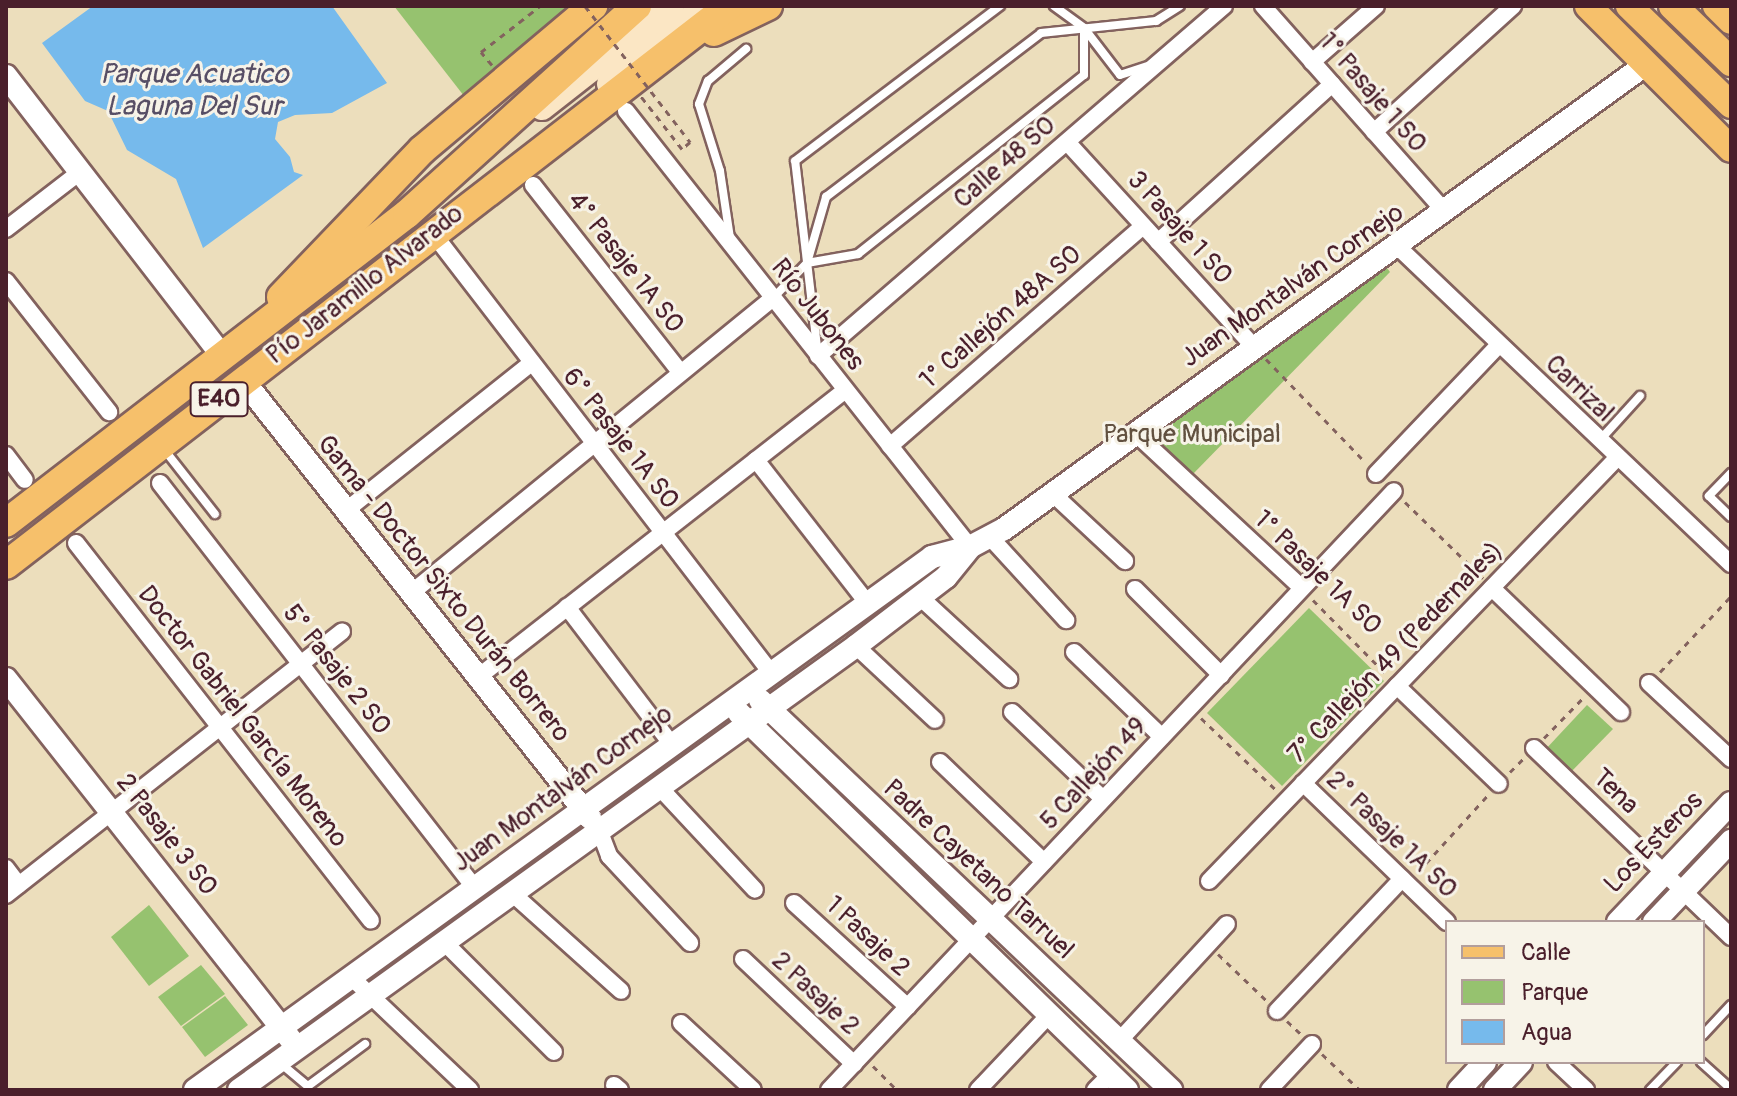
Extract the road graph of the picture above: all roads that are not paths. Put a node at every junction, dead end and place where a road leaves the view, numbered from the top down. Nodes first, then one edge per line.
1 (593, 6) edge
2 (637, 6) edge
3 (672, 6) edge
4 (705, 6) edge
5 (729, 6) edge
6 (768, 6) edge
7 (1000, 6) edge
8 (1054, 6) edge
9 (1180, 6) edge
10 (1224, 6) edge
11 (1263, 6) edge
12 (1376, 6) edge
13 (1513, 6) edge
14 (1571, 6) edge
15 (1588, 6) edge
16 (1629, 6) edge
17 (1673, 6) edge
18 (1716, 6) edge
19 (1731, 21) edge
20 (1084, 28) junction
21 (746, 49) dead end
22 (1312, 62) junction
23 (1731, 62) edge
24 (1152, 65) junction
25 (1645, 65) junction
26 (6, 76) edge
27 (1332, 84) junction
28 (618, 102) junction
29 (1731, 105) edge
30 (1374, 132) junction
31 (1067, 142) junction
32 (1731, 149) edge
33 (534, 153) junction
34 (80, 172) junction
35 (533, 185) dead end
36 (1445, 212) junction
37 (407, 214) junction
38 (1143, 226) junction
39 (6, 229) edge
40 (432, 232) junction
41 (1158, 242) junction
42 (730, 243) junction
43 (1397, 246) junction
44 (807, 263) junction
45 (6, 281) edge
46 (773, 298) junction
47 (1499, 345) junction
48 (1255, 348) junction
49 (231, 352) junction
50 (818, 356) junction
51 (531, 363) junction
52 (680, 372) junction
53 (243, 380) junction
54 (845, 391) junction
55 (1640, 396) dead end
56 (109, 412) dead end
57 (1134, 432) junction
58 (1599, 441) junction
59 (161, 445) junction
60 (594, 446) junction
61 (890, 446) junction
62 (6, 455) edge
63 (1617, 458) junction
64 (756, 460) junction
65 (1731, 473) edge
66 (1376, 474) dead end
67 (25, 480) dead end
68 (160, 483) dead end
69 (1394, 491) dead end
70 (1052, 493) junction
71 (344, 512) junction
72 (215, 514) dead end
73 (1731, 517) edge
74 (6, 523) edge
75 (663, 533) junction
76 (980, 542) junction
77 (76, 543) dead end
78 (1125, 561) dead end
79 (1731, 564) edge
80 (6, 565) edge
81 (1302, 588) junction
82 (1492, 588) junction
83 (1135, 589) dead end
84 (410, 594) junction
85 (921, 598) junction
86 (868, 604) junction
87 (567, 607) junction
88 (1066, 620) dead end
89 (342, 632) dead end
90 (856, 646) junction
91 (1074, 652) dead end
92 (301, 665) junction
93 (772, 674) junction
94 (1221, 675) junction
95 (477, 678) junction
96 (6, 679) edge
97 (1009, 679) dead end
98 (1649, 683) road end
99 (1397, 686) junction
100 (751, 688) junction
101 (730, 704) junction
102 (1012, 712) dead end
103 (1621, 712) dead end
104 (759, 717) junction
105 (935, 720) dead end
106 (220, 728) junction
107 (1162, 737) junction
108 (672, 745) junction
109 (1534, 748) dead end
110 (1731, 759) edge
111 (940, 762) dead end
112 (1303, 783) junction
113 (1499, 784) dead end
114 (660, 788) junction
115 (1103, 799) junction
116 (1731, 803) edge
117 (582, 808) junction
118 (113, 812) junction
119 (600, 832) junction
120 (1731, 841) edge
121 (1044, 862) junction
122 (6, 868) edge
123 (1664, 873) junction
124 (1402, 879) junction
125 (1209, 881) dead end
126 (474, 887) junction
127 (12, 890) edge
128 (755, 890) dead end
129 (1683, 891) junction
130 (513, 894) junction
131 (794, 903) dead end
132 (371, 920) dead end
133 (990, 920) junction
134 (1445, 920) edge
135 (1620, 920) edge
136 (1656, 920) edge
137 (1227, 924) dead end
138 (1731, 937) edge
139 (972, 939) junction
140 (445, 943) junction
141 (690, 943) dead end
142 (743, 959) dead end
143 (351, 977) junction
144 (621, 991) dead end
145 (371, 996) junction
146 (1731, 1005) edge
147 (908, 1007) junction
148 (1277, 1011) dead end
149 (1049, 1015) junction
150 (681, 1023) dead end
151 (281, 1027) junction
152 (1705, 1033) edge
153 (1119, 1041) junction
154 (365, 1044) dead end
155 (1312, 1044) dead end
156 (298, 1048) junction
157 (554, 1052) dead end
158 (858, 1060) junction
159 (278, 1062) junction
160 (1483, 1064) edge
161 (1519, 1064) edge
162 (1558, 1064) edge
163 (1675, 1064) edge
164 (1703, 1064) edge
165 (1111, 1085) edge
166 (1731, 1089) edge
167 (195, 1090) edge
168 (239, 1090) edge
169 (469, 1090) edge
170 (753, 1090) edge
171 (829, 1090) edge
172 (978, 1090) edge
173 (1171, 1090) edge
174 (1269, 1090) edge
175 (1459, 1090) edge
176 (1495, 1090) edge
177 (1586, 1090) edge
178 (1650, 1090) edge

1 - 49 highway
2 - 37 highway, Pío Jaramillo Alvarado
3 - 37 main road
4 - 33 main road
5 - 28 highway
6 - 28 highway
7 - 44 lane
8 - 20 lane
9 - 20 lane
10 - 24 street, Calle 48 SO
11 - 22 street, 1° Pasaje 1 SO
12 - 22 street
13 - 30 street
14 - 25 lane
15 - 25 main road
16 - 29 main road
17 - 23 highway
18 - 19 main road
20 - 24 lane
20 - 44 lane
20 - 44 lane
21 - 42 lane
22 - 27 street, 1° Pasaje 1 SO
24 - 31 street, Calle 48 SO
25 - 32 main road
25 - 36 street, Juan Montalván Cornejo
26 - 34 street
27 - 30 street, 1° Pasaje 1 SO
27 - 41 street
28 - 33 highway, Pío Jaramillo Alvarado
28 - 42 street, Río Jubones
30 - 36 street, 1° Pasaje 1 SO
31 - 38 street, 3 Pasaje 1 SO
31 - 50 street, Calle 48 SO
33 - 40 highway, Pío Jaramillo Alvarado / E40
34 - 39 street
34 - 49 street
35 - 52 street, 4° Pasaje 1A SO
36 - 43 street, Juan Montalván Cornejo
37 - 49 highway, Pío Jaramillo Alvarado / E40
38 - 41 street, 3 Pasaje 1 SO
38 - 61 street, 1° Callejón 48A SO
40 - 51 street, 6° Pasaje 1A SO
40 - 53 highway, Pío Jaramillo Alvarado / E40
41 - 48 street, 3 Pasaje 1 SO
42 - 46 street, Río Jubones
43 - 47 street, Carrizal
43 - 48 street, Juan Montalván Cornejo
44 - 46 lane
44 - 50 lane
45 - 56 street
46 - 50 street, Río Jubones
46 - 52 street
47 - 58 street, Carrizal
47 - 66 street
48 - 57 street, Juan Montalván Cornejo
49 - 74 highway, Pío Jaramillo Alvarado / E40
50 - 54 street, Río Jubones
51 - 60 street, 6° Pasaje 1A SO
51 - 71 street
52 - 60 street
53 - 59 highway, Pío Jaramillo Alvarado / E40
53 - 71 street, Gama - Doctor Sixto Durán Borrero
54 - 61 street, Río Jubones
54 - 64 street
55 - 58 lane
57 - 70 street, Juan Montalván Cornejo
57 - 81 street, 1° Pasaje 1A SO
58 - 63 street, Carrizal
59 - 72 lane
59 - 80 highway, Pío Jaramillo Alvarado / E40
60 - 75 street, 6° Pasaje 1A SO
60 - 84 street
61 - 76 street, Río Jubones
62 - 67 street
63 - 79 street, Carrizal
63 - 82 street, 7° Callejón 49 (Pedernales)
64 - 75 street
64 - 86 street
65 - 73 lane
68 - 92 street, 5° Pasaje 2 SO
69 - 81 street, 5 Callejón 49
70 - 76 street, Juan Montalván Cornejo
70 - 78 street
71 - 84 street, Gama - Doctor Sixto Durán Borrero
75 - 87 street
75 - 93 street, 6° Pasaje 1A SO
76 - 85 street, Juan Montalván Cornejo
76 - 86 street, Juan Montalván Cornejo
76 - 88 street, Río Jubones
77 - 106 street, Doctor Gabriel García Moreno
81 - 94 street, 5 Callejón 49
82 - 99 street, 7° Callejón 49 (Pedernales)
82 - 103 street
83 - 94 street
84 - 95 street, Gama - Doctor Sixto Durán Borrero
85 - 90 street, Juan Montalván Cornejo
85 - 97 street
86 - 93 street, Juan Montalván Cornejo
87 - 95 street
87 - 108 street
89 - 92 street
90 - 104 street, Juan Montalván Cornejo
90 - 105 street
91 - 107 street
92 - 106 street
92 - 126 street, 5° Pasaje 2 SO
93 - 100 street, Juan Montalván Cornejo
94 - 107 street, 5 Callejón 49
95 - 117 street, Gama - Doctor Sixto Durán Borrero
96 - 118 street, 2 Pasaje 3 SO
98 - 110 street
99 - 112 street, 7° Callejón 49 (Pedernales)
99 - 113 street
100 - 101 street, Juan Montalván Cornejo
100 - 104 street, Padre Cayetano Tarruel
101 - 104 street, Padre Cayetano Tarruel
101 - 108 street, Juan Montalván Cornejo
102 - 115 street
104 - 114 street, Juan Montalván Cornejo
104 - 133 street, Padre Cayetano Tarruel
104 - 139 street, Padre Cayetano Tarruel
106 - 118 street
106 - 132 street, Doctor Gabriel García Moreno
107 - 115 street, 5 Callejón 49
108 - 117 street, Juan Montalván Cornejo
109 - 123 street, Tena
111 - 121 street
112 - 124 street, 2° Pasaje 1A SO
112 - 125 street, 7° Callejón 49 (Pedernales)
114 - 119 street, Juan Montalván Cornejo
114 - 128 street
115 - 121 street, 5 Callejón 49
116 - 123 street, Los Esteros
117 - 119 street, Gama - Doctor Sixto Durán Borrero
117 - 126 street, Juan Montalván Cornejo
118 - 127 street
118 - 151 street, 2 Pasaje 3 SO
119 - 130 street, Juan Montalván Cornejo
119 - 141 street
120 - 129 street, Los Esteros
121 - 133 street, 5 Callejón 49
122 - 127 street
123 - 129 street, Tena
123 - 135 street, Los Esteros
124 - 134 street, 2° Pasaje 1A SO
124 - 148 street
126 - 143 street, Juan Montalván Cornejo
129 - 136 street, Los Esteros
129 - 138 street, Tena
130 - 140 street, Juan Montalván Cornejo
130 - 144 street
131 - 147 street, 1 Pasaje 2
133 - 139 street, 5 Callejón 49
133 - 153 street, Padre Cayetano Tarruel
137 - 153 street
139 - 147 street, 5 Callejón 49
139 - 149 street, Padre Cayetano Tarruel
140 - 145 street, Juan Montalván Cornejo
140 - 157 street
142 - 158 street, 2 Pasaje 2
143 - 145 street
143 - 151 street, Juan Montalván Cornejo
145 - 156 street, Juan Montalván Cornejo
145 - 169 street
146 - 152 lane
147 - 158 street, 5 Callejón 49
149 - 165 street, Padre Cayetano Tarruel
149 - 172 street
150 - 170 street
151 - 156 street, 2 Pasaje 3 SO
151 - 167 street, Juan Montalván Cornejo
153 - 173 street, Padre Cayetano Tarruel
154 - 159 lane
155 - 174 street
156 - 159 street, Juan Montalván Cornejo
158 - 171 street, 5 Callejón 49
159 - 168 street, Juan Montalván Cornejo
160 - 175 street
161 - 176 street
162 - 177 street
163 - 178 lane
164 - 166 lane

